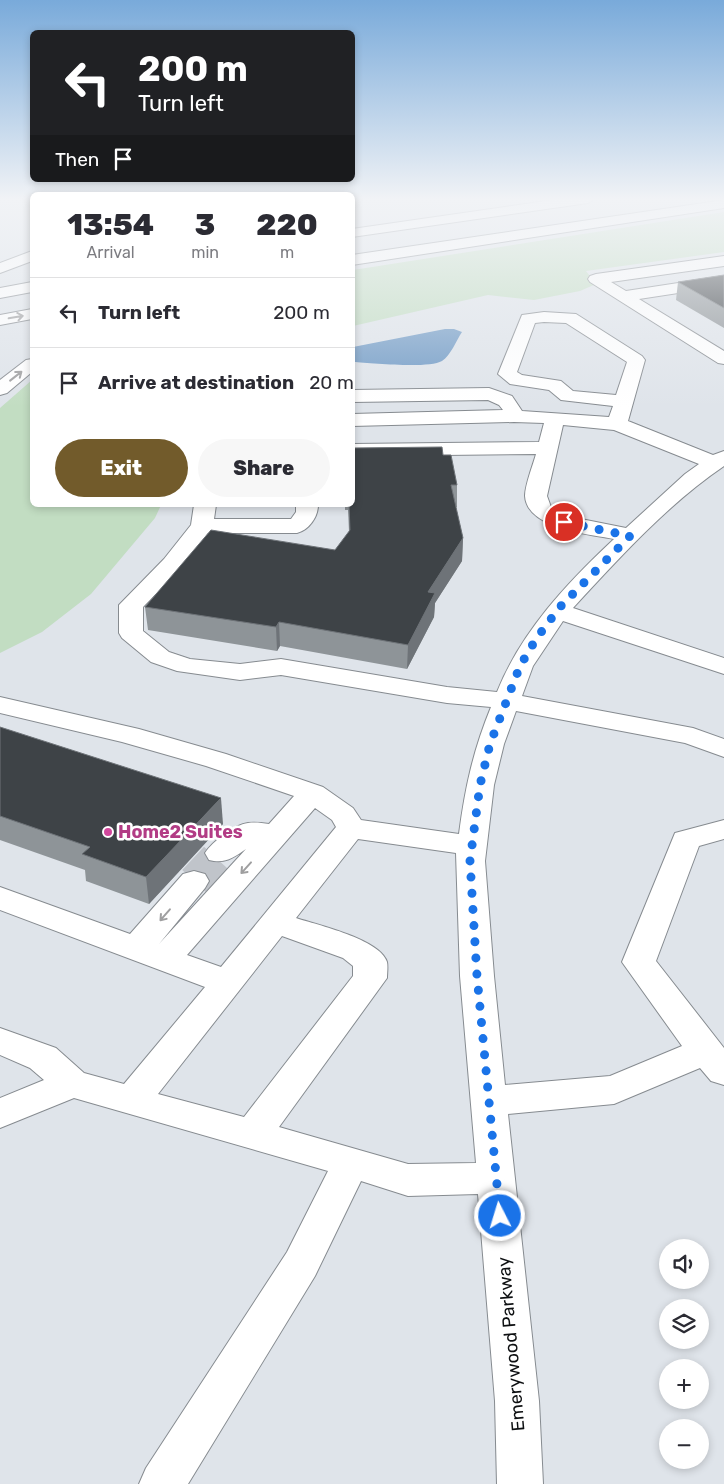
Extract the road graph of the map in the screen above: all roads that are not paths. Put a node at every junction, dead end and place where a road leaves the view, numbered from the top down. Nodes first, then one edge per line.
1 (668, 268) edge
2 (30, 271) edge
3 (0, 277) edge
4 (724, 281) edge
5 (30, 287) edge
6 (0, 293) edge
7 (623, 296) junction
8 (30, 314) edge
9 (0, 320) edge
10 (724, 359) edge
11 (30, 366) edge
12 (0, 389) edge
13 (355, 396) edge
14 (624, 401) junction
15 (514, 416) junction
16 (555, 418) junction
17 (355, 420) edge
18 (618, 424) junction
19 (548, 448) junction
20 (355, 450) edge
21 (720, 460) edge
22 (307, 507) edge
23 (204, 515) edge
24 (630, 536) junction
25 (558, 611) junction
26 (724, 666) edge
27 (506, 701) junction
28 (0, 705) edge
29 (724, 749) edge
30 (313, 792) junction
31 (350, 828) junction
32 (724, 829) edge
33 (276, 834) junction
34 (472, 846) junction
35 (220, 853) tunnel mouth
36 (194, 881) tunnel mouth
37 (0, 898) edge
38 (275, 922) junction
39 (136, 948) junction
40 (165, 958) junction
41 (227, 982) junction
42 (0, 1041) edge
43 (714, 1061) edge
44 (72, 1084) junction
45 (132, 1101) junction
46 (489, 1101) junction
47 (0, 1113) edge
48 (252, 1135) junction
49 (351, 1163) junction
50 (496, 1178) junction
51 (162, 1484) edge
52 (520, 1484) edge

1 - 7 main road
2 - 3 main road
4 - 7 main road
5 - 6 main road
7 - 10 main road
9 -> 8 main road
12 -> 11 main road
13 - 15 main road
14 - 14 main road
14 - 18 main road
15 - 16 main road
15 - 17 main road
16 - 18 main road
16 - 19 main road
18 - 21 main road
19 - 20 main road
19 - 24 main road
21 - 24 main road, Emerywood Parkway
22 - 23 main road
23 - 27 main road
24 - 25 main road, Emerywood Parkway
25 - 26 main road
25 - 27 main road, Emerywood Parkway
27 - 29 main road
27 - 34 main road, Emerywood Parkway
28 - 30 main road
30 - 31 main road
30 - 33 main road
31 - 34 main road
31 - 38 main road
32 - 43 main road
33 - 35 main road
33 -> 40 main road
34 - 46 main road, Emerywood Parkway
36 -> 39 main road
37 - 39 main road
38 - 41 main road
38 - 48 main road
39 - 40 main road
40 - 41 main road
41 - 45 main road
42 - 44 main road
43 - 46 main road
44 - 45 main road
44 - 47 main road
45 - 48 main road
46 - 50 main road, Emerywood Parkway
48 - 49 main road
49 - 50 main road
49 - 51 main road
50 - 52 main road, Emerywood Parkway

